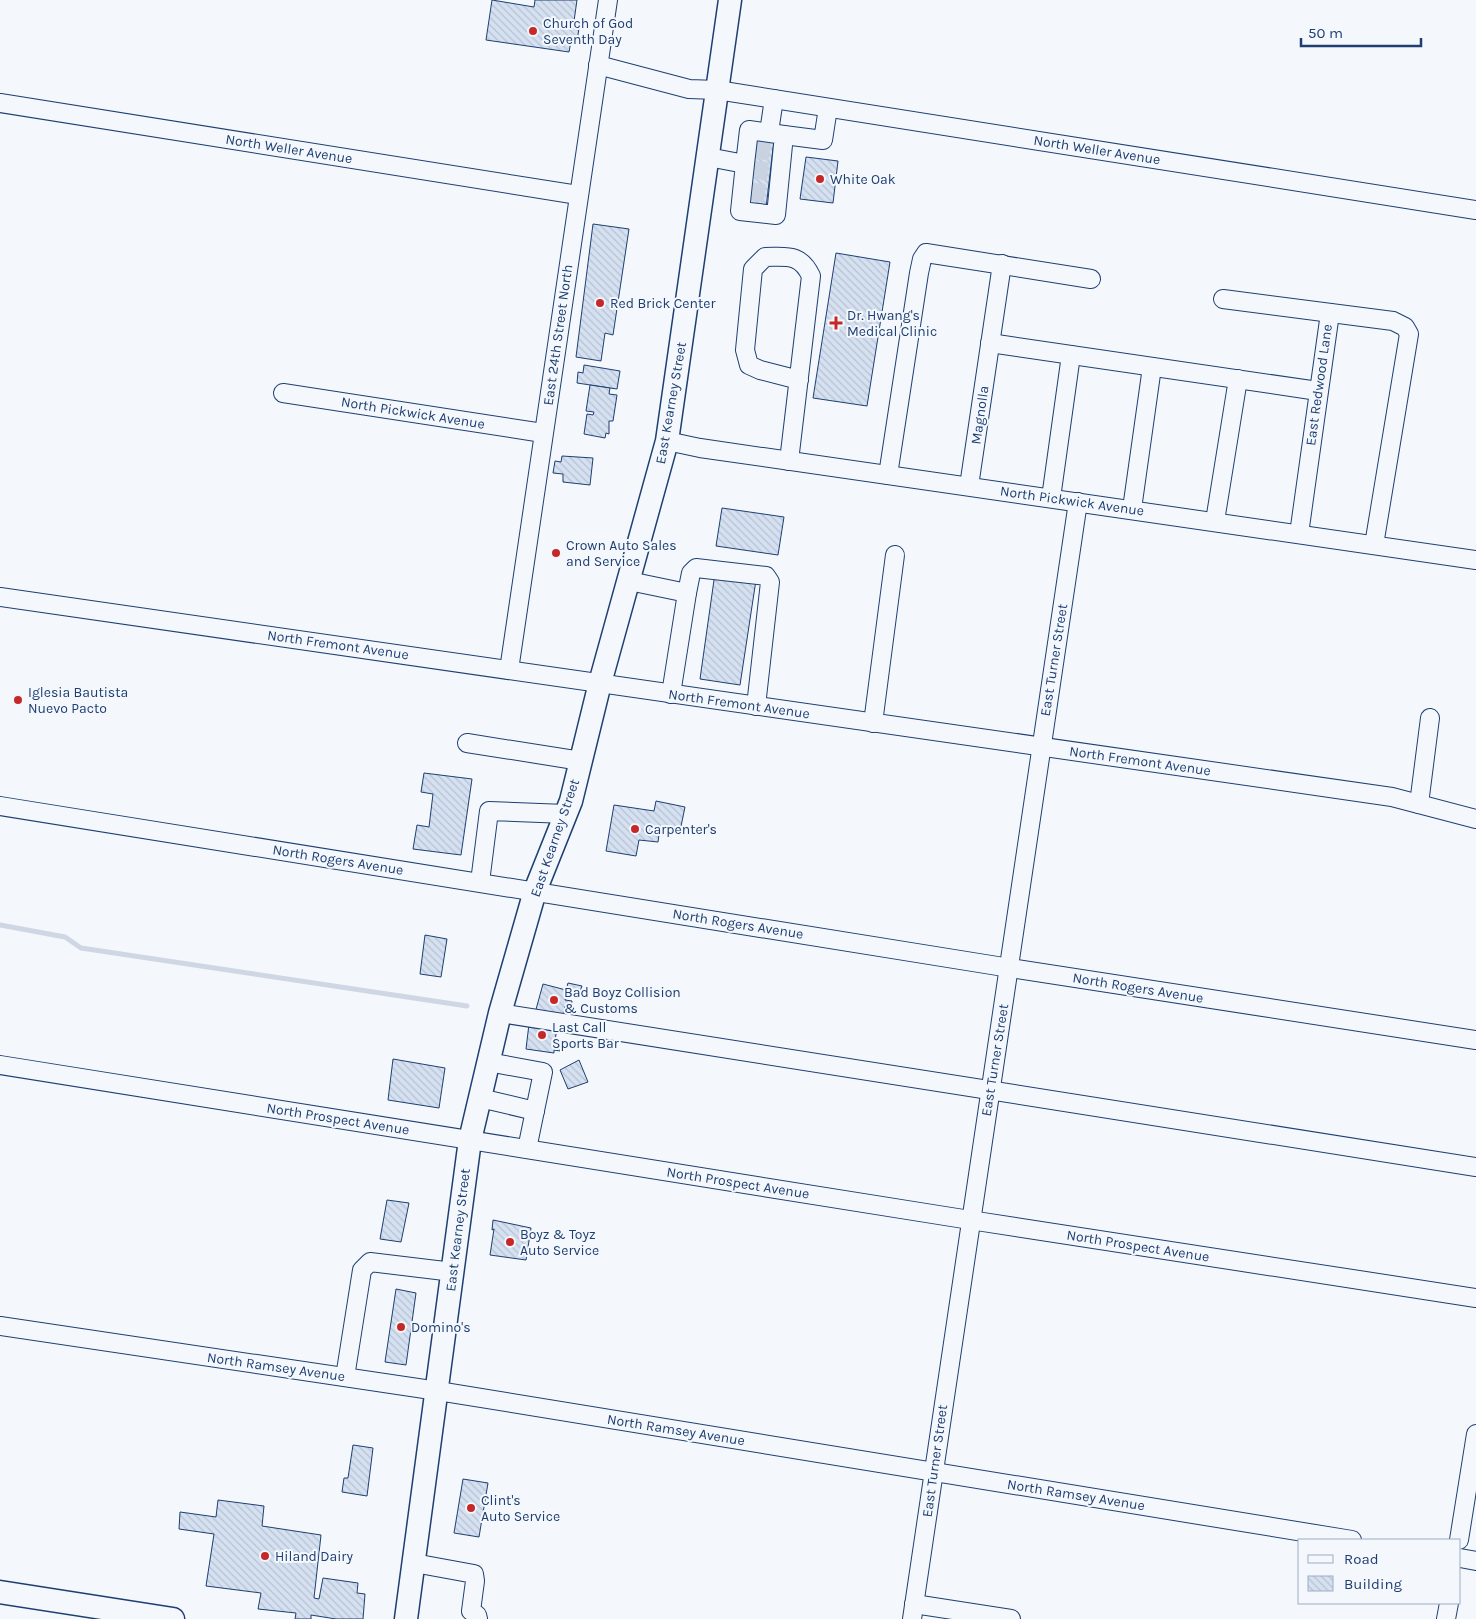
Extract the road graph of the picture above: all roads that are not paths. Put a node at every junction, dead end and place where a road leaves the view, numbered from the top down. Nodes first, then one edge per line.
1 (608, 0) edge
2 (730, 0) edge
3 (598, 65) junction
4 (717, 90) junction
5 (774, 99) junction
6 (0, 103) edge
7 (828, 108) junction
8 (776, 133) junction
9 (708, 157) junction
10 (747, 160) junction
11 (578, 195) junction
12 (1476, 210) edge
13 (1002, 264) junction
14 (1091, 279) dead end
15 (1223, 299) dead end
16 (1330, 313) junction
17 (990, 343) junction
18 (1071, 355) junction
19 (1152, 367) junction
20 (799, 380) junction
21 (1238, 380) junction
22 (1318, 391) junction
23 (283, 393) dead end
24 (543, 433) junction
25 (667, 441) junction
26 (789, 461) junction
27 (888, 475) junction
28 (969, 486) junction
29 (1051, 498) junction
30 (1078, 502) junction
31 (1132, 510) junction
32 (1215, 522) junction
33 (1298, 534) junction
34 (1374, 545) junction
35 (896, 556) dead end
36 (1476, 560) edge
37 (629, 581) junction
38 (687, 593) junction
39 (0, 597) edge
40 (509, 670) junction
41 (600, 684) junction
42 (671, 694) junction
43 (756, 706) junction
44 (1430, 718) dead end
45 (872, 723) junction
46 (467, 743) dead end
47 (1040, 747) junction
48 (581, 761) junction
49 (1419, 804) junction
50 (0, 806) edge
51 (566, 814) junction
52 (1476, 819) edge
53 (480, 882) junction
54 (535, 891) junction
55 (1010, 968) junction
56 (500, 1013) junction
57 (1476, 1040) edge
58 (488, 1062) junction
59 (0, 1065) edge
60 (990, 1092) junction
61 (480, 1098) junction
62 (535, 1110) junction
63 (470, 1140) junction
64 (527, 1149) junction
65 (1476, 1167) edge
66 (970, 1220) junction
67 (453, 1272) junction
68 (1476, 1298) edge
69 (0, 1326) edge
70 (345, 1377) junction
71 (438, 1391) junction
72 (1476, 1434) edge
73 (934, 1471) junction
74 (1346, 1539) edge
75 (1459, 1539) edge
76 (1461, 1558) edge
77 (1476, 1560) edge
78 (414, 1563) junction
79 (0, 1592) edge
80 (1449, 1604) edge
81 (913, 1611) edge
82 (173, 1619) edge
83 (406, 1619) edge
84 (478, 1619) edge
85 (1011, 1619) edge
86 (1446, 1619) edge

1 - 3 street, East 24th Street North
2 - 4 main road, East Kearney Street
3 - 4 street, North Weller Avenue
3 - 11 street, East 24th Street North
4 - 5 street, North Weller Avenue
4 - 9 main road, East Kearney Street
5 - 7 street, North Weller Avenue
5 - 8 street
6 - 11 street, North Weller Avenue
7 - 8 street
7 - 12 street, North Weller Avenue
8 - 10 street
8 - 10 street
9 - 10 street
9 - 25 main road, East Kearney Street
11 - 24 street, East 24th Street North
13 - 14 street
13 - 17 street, Magnolla
13 - 27 street
15 - 16 street, East Redwood Lane
16 - 22 street, East Redwood Lane
16 - 34 street
17 - 18 street
17 - 28 street, Magnolla
18 - 19 street
18 - 29 street
19 - 21 street
19 - 31 street
20 - 20 street
20 - 26 street
21 - 22 street
21 - 32 street
22 - 33 street, East Redwood Lane
23 - 24 street, North Pickwick Avenue
24 - 40 street, East 24th Street North
25 - 26 street, North Pickwick Avenue
25 - 37 main road, East Kearney Street
26 - 27 street, North Pickwick Avenue
27 - 28 street, North Pickwick Avenue
28 - 29 street, North Pickwick Avenue
29 - 30 street, North Pickwick Avenue
30 - 31 street, North Pickwick Avenue
30 - 47 street, East Turner Street
31 - 32 street, North Pickwick Avenue
32 - 33 street, North Pickwick Avenue
33 - 34 street, North Pickwick Avenue
34 - 36 street, North Pickwick Avenue
35 - 45 street
37 - 38 street
37 - 41 main road, East Kearney Street
38 - 42 street
38 - 43 street
39 - 40 street, North Fremont Avenue
40 - 41 street, North Fremont Avenue
41 - 42 street, North Fremont Avenue
41 - 48 main road, East Kearney Street
42 - 43 street, North Fremont Avenue
43 - 45 street, North Fremont Avenue
44 - 49 street
45 - 47 street, North Fremont Avenue
46 - 48 street
47 - 49 street, North Fremont Avenue
47 - 55 street, East Turner Street
48 - 51 main road, East Kearney Street
49 - 52 street, North Fremont Avenue
50 - 53 street, North Rogers Avenue
51 - 53 street
51 - 54 main road, East Kearney Street
53 - 54 street, North Rogers Avenue
54 - 55 street, North Rogers Avenue
54 - 56 main road, East Kearney Street
55 - 57 street, North Rogers Avenue
55 - 60 street, East Turner Street
56 - 58 main road, East Kearney Street
56 - 60 street
58 - 61 main road, East Kearney Street
58 - 62 street
59 - 63 street, North Prospect Avenue
60 - 65 street
60 - 66 street, East Turner Street
61 - 62 street
61 - 63 main road, East Kearney Street
62 - 64 street
63 - 64 street, North Prospect Avenue
63 - 67 main road, East Kearney Street
64 - 66 street, North Prospect Avenue
66 - 68 street, North Prospect Avenue
66 - 73 street, East Turner Street
67 - 70 street
67 - 71 main road, East Kearney Street
69 - 70 street, North Ramsey Avenue
70 - 71 street, North Ramsey Avenue
71 - 73 street, North Ramsey Avenue
71 - 78 main road, East Kearney Street
72 - 75 street
73 - 74 street, North Ramsey Avenue
73 - 81 street, East Turner Street
76 - 77 street
78 - 83 main road, East Kearney Street
78 - 84 street
79 - 82 main road
80 - 86 street
81 - 85 street

